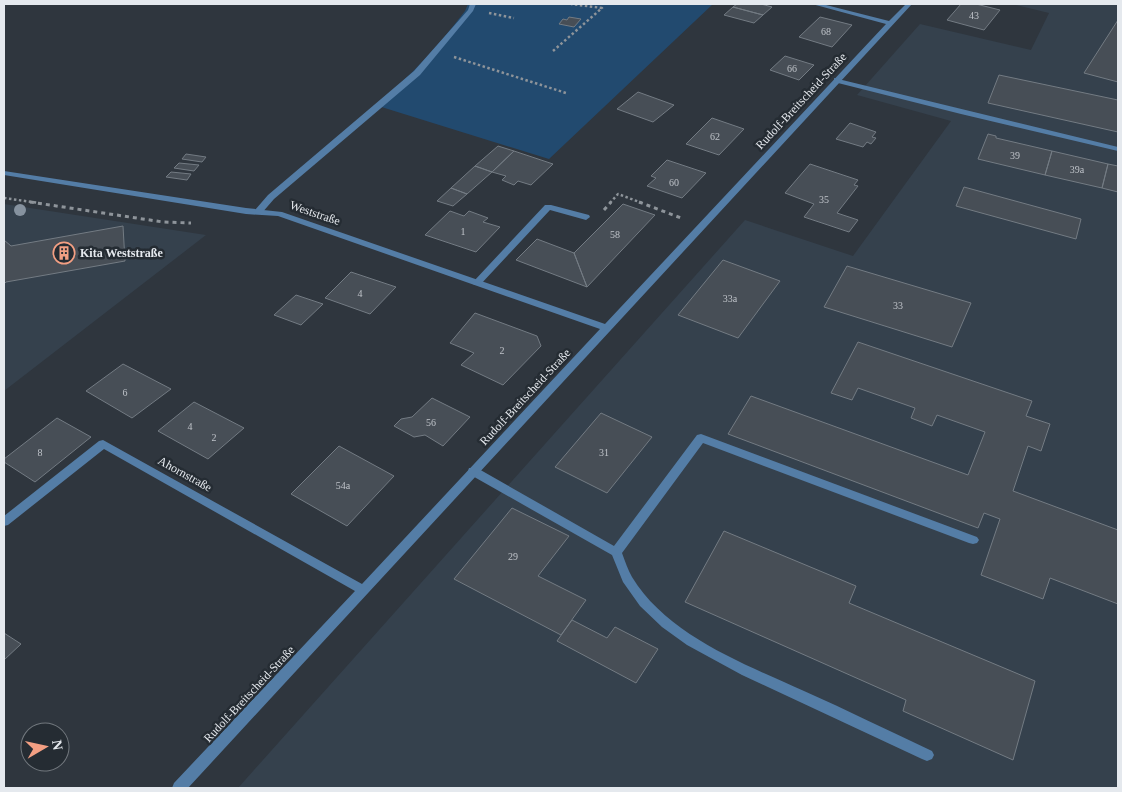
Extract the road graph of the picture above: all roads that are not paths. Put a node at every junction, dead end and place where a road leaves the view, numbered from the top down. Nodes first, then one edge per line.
1 (815, 4) edge
2 (910, 4) edge
3 (472, 7) edge
4 (889, 23) junction
5 (837, 80) junction
6 (1118, 149) edge
7 (4, 174) edge
8 (258, 212) junction
9 (586, 217) road end
10 (476, 283) junction
11 (606, 328) junction
12 (473, 471) junction
13 (4, 522) edge
14 (973, 540) dead end
15 (616, 552) junction
16 (363, 590) junction
17 (927, 756) dead end
18 (179, 788) edge

1 - 4 street
2 - 4 street, Rudolf-Breitscheid-Straße
3 - 8 street
4 - 5 street, Rudolf-Breitscheid-Straße
5 - 6 street
5 - 11 street, Rudolf-Breitscheid-Straße
7 - 8 street, Weststraße
8 - 10 street, Weststraße
9 - 10 street
10 - 11 street, Weststraße
11 - 12 street, Rudolf-Breitscheid-Straße
12 - 15 street
12 - 16 street, Rudolf-Breitscheid-Straße
13 - 16 street, Ahornstraße
14 - 15 street
15 - 17 street
16 - 18 street, Rudolf-Breitscheid-Straße

